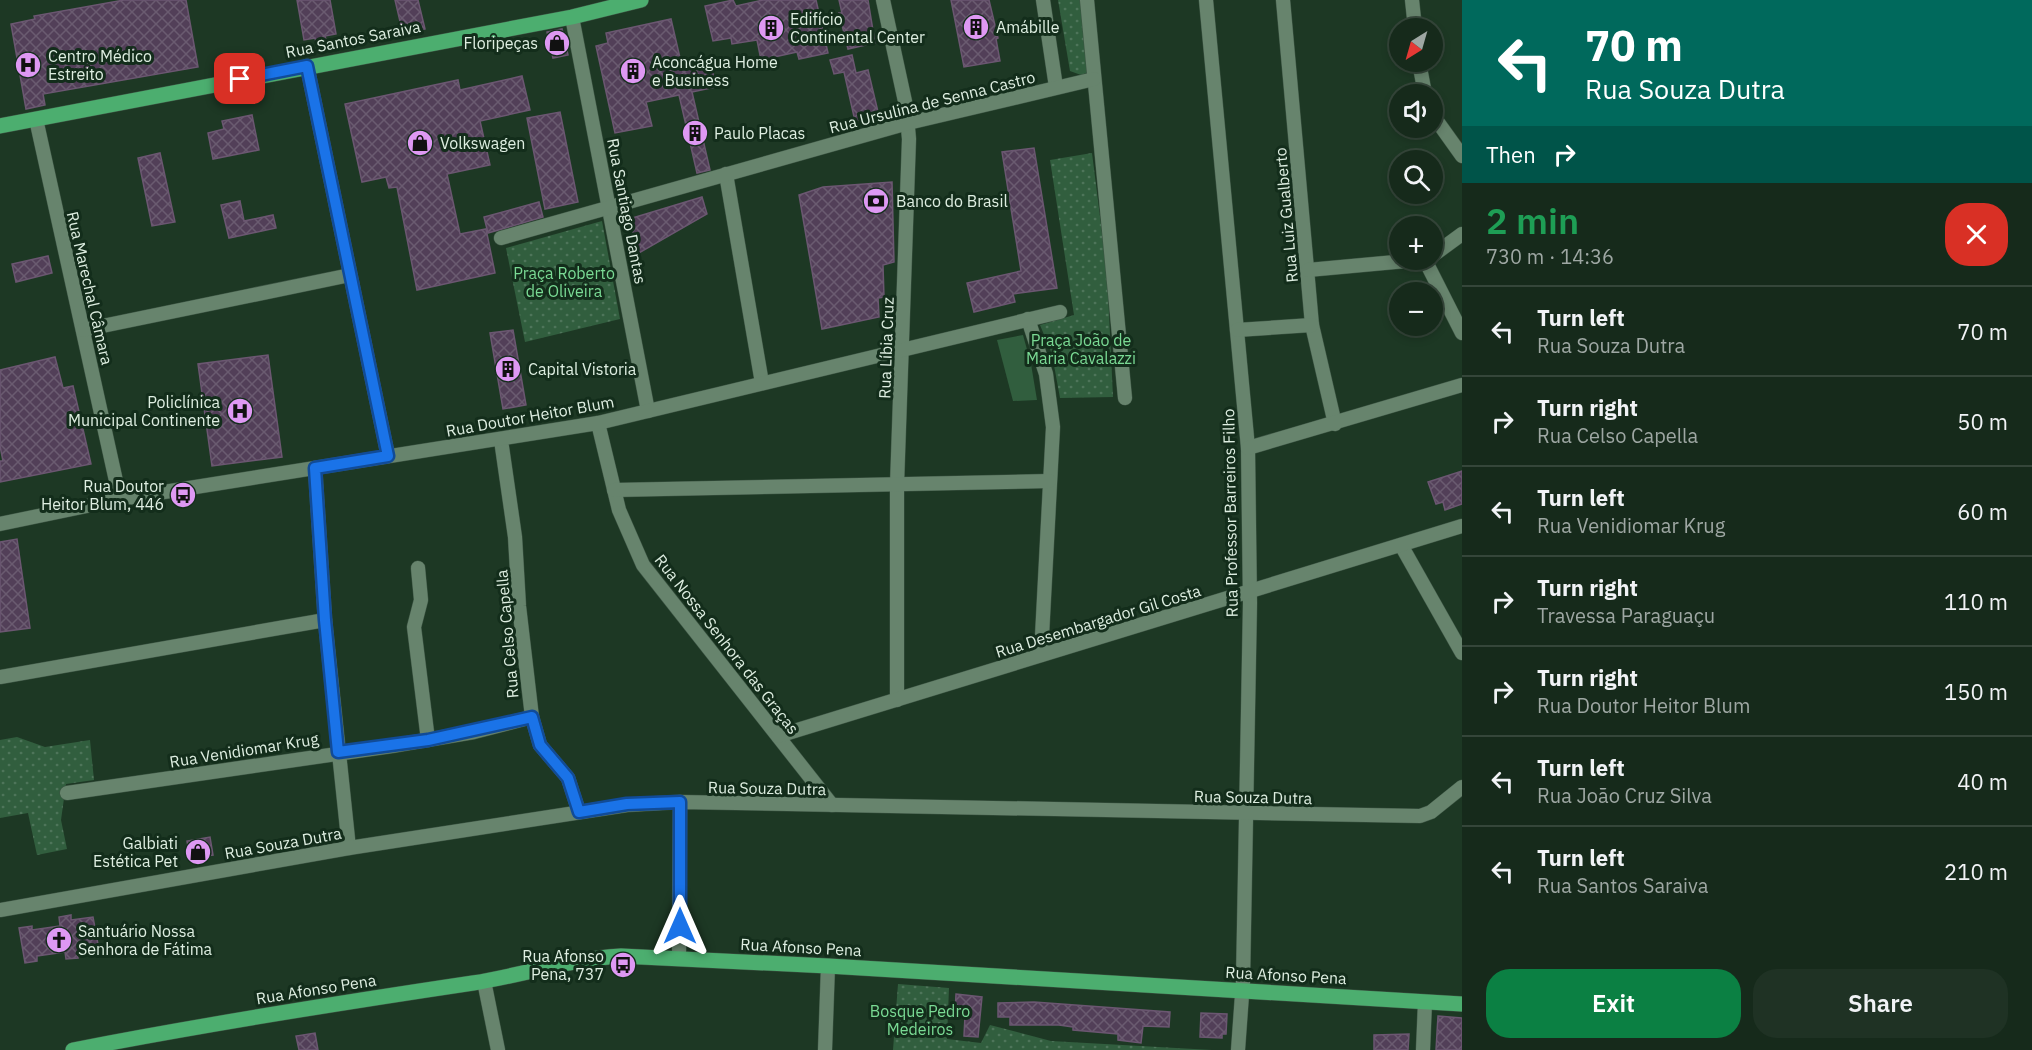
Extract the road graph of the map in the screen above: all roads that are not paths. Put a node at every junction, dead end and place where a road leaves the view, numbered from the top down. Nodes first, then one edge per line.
1 (641, 0) edge
2 (883, 0) edge
3 (1043, 0) edge
4 (1087, 0) edge
5 (1206, 0) edge
6 (1283, 0) edge
7 (1412, 0) edge
8 (572, 16) junction
9 (1414, 18) edge
10 (307, 66) junction
11 (1094, 79) junction
12 (1056, 87) junction
13 (36, 119) junction
14 (908, 123) junction
15 (0, 126) edge
16 (1443, 129) edge
17 (1462, 156) edge
18 (726, 174) junction
19 (609, 207) junction
20 (1462, 234) edge
21 (501, 238) dead end
22 (1443, 248) edge
23 (1389, 262) edge
24 (1308, 270) junction
25 (1430, 270) edge
26 (350, 274) junction
27 (1060, 312) dead end
28 (1028, 319) junction
29 (1312, 325) junction
30 (83, 330) junction
31 (1237, 330) junction
32 (1462, 333) edge
33 (903, 348) junction
34 (762, 383) junction
35 (1462, 385) edge
36 (1125, 398) dead end
37 (648, 411) junction
38 (598, 423) junction
39 (1335, 424) junction
40 (501, 440) junction
41 (1248, 448) junction
42 (388, 456) junction
43 (315, 468) junction
44 (1049, 481) junction
45 (897, 485) junction
46 (614, 490) junction
47 (120, 499) junction
48 (0, 524) edge
49 (1462, 526) edge
50 (1401, 545) junction
51 (418, 568) dead end
52 (1250, 591) junction
53 (325, 620) junction
54 (1462, 653) edge
55 (1041, 655) junction
56 (0, 677) edge
57 (897, 700) junction
58 (532, 717) junction
59 (778, 736) junction
60 (428, 740) junction
61 (338, 752) junction
62 (1462, 787) edge
63 (67, 793) dead end
64 (680, 802) junction
65 (832, 805) junction
66 (579, 812) junction
67 (1246, 814) junction
68 (349, 848) junction
69 (0, 910) edge
70 (680, 958) junction
71 (828, 966) junction
72 (484, 981) junction
73 (1242, 991) junction
74 (1425, 1002) junction
75 (1462, 1004) edge
76 (73, 1050) edge
77 (498, 1050) edge
78 (825, 1050) edge
79 (1239, 1050) edge
80 (1423, 1050) edge

1 - 8 main road, Rua Santos Saraiva
2 - 14 street, Rua Líbia Cruz
3 - 12 street
4 - 11 street
5 - 31 street, Rua Professor Barreiros Filho
6 - 24 street, Rua Luiz Gualberto
7 - 9 street
8 - 10 main road, Rua Santos Saraiva
8 - 19 street, Rua Santiago Dantas
10 - 13 main road, Rua Santos Saraiva
10 - 26 street
11 - 12 street, Rua Ursulina de Senna Castro
11 - 36 street
12 - 14 street, Rua Ursulina de Senna Castro
13 - 15 main road, Rua Santos Saraiva
13 - 30 street, Rua Marechal Câmara
14 - 18 street, Rua Ursulina de Senna Castro
14 - 33 street, Rua Líbia Cruz
16 - 17 street
18 - 19 street, Rua Ursulina de Senna Castro
18 - 34 street
19 - 21 street, Rua Ursulina de Senna Castro
19 - 37 street, Rua Santiago Dantas
20 - 22 street
23 - 24 street
24 - 29 street, Rua Luiz Gualberto
25 - 32 street
26 - 30 street
26 - 42 street
27 - 28 street, Rua Doutor Heitor Blum
28 - 33 street, Rua Doutor Heitor Blum
28 - 44 street
29 - 31 street
29 - 39 street, Rua Luiz Gualberto
30 - 47 street, Rua Marechal Câmara
31 - 41 street, Rua Professor Barreiros Filho
33 - 34 street, Rua Doutor Heitor Blum
33 - 45 street, Rua Líbia Cruz
34 - 37 street, Rua Doutor Heitor Blum
35 - 39 street
37 - 38 street, Rua Doutor Heitor Blum
38 - 40 street, Rua Doutor Heitor Blum
38 - 46 street, Rua Nossa Senhora das Graças
39 - 41 street
40 - 42 street, Rua Doutor Heitor Blum
40 - 58 street, Rua Celso Capella
41 - 52 street, Rua Professor Barreiros Filho
42 - 43 street, Rua Doutor Heitor Blum
43 - 47 street, Rua Doutor Heitor Blum
43 - 53 street
44 - 45 street
44 - 55 street
45 - 46 street
45 - 57 street, Rua Líbia Cruz
46 - 59 street, Rua Nossa Senhora das Graças
47 - 48 street, Rua Doutor Heitor Blum
49 - 50 street, Rua Desembargador Gil Costa
50 - 52 street, Rua Desembargador Gil Costa
50 - 54 street
51 - 60 street
52 - 55 street, Rua Desembargador Gil Costa
52 - 67 street, Rua Professor Barreiros Filho
53 - 56 street
53 - 61 street
55 - 57 street, Rua Desembargador Gil Costa
57 - 59 street, Rua Desembargador Gil Costa
58 - 60 street, Rua Venidiomar Krug
58 - 66 street, Rua Celso Capella
59 - 65 street, Rua Nossa Senhora das Graças
60 - 61 street, Rua Venidiomar Krug
61 - 63 street, Rua Venidiomar Krug
61 - 68 street
62 - 67 street, Rua Souza Dutra
64 - 65 street, Rua Souza Dutra
64 - 66 street, Rua Souza Dutra
64 - 70 street
65 - 67 street, Rua Souza Dutra
66 - 68 street, Rua Souza Dutra
67 - 73 street, Rua Professor Barreiros Filho
68 - 69 street, Rua Souza Dutra
70 - 71 main road, Rua Afonso Pena
70 - 72 main road, Rua Afonso Pena
71 - 73 main road, Rua Afonso Pena
71 - 78 street
72 - 76 main road, Rua Afonso Pena
72 - 77 street
73 - 74 main road, Rua Afonso Pena
73 - 79 street, Rua Professor Barreiros Filho
74 - 75 main road, Rua Afonso Pena
74 - 80 street

